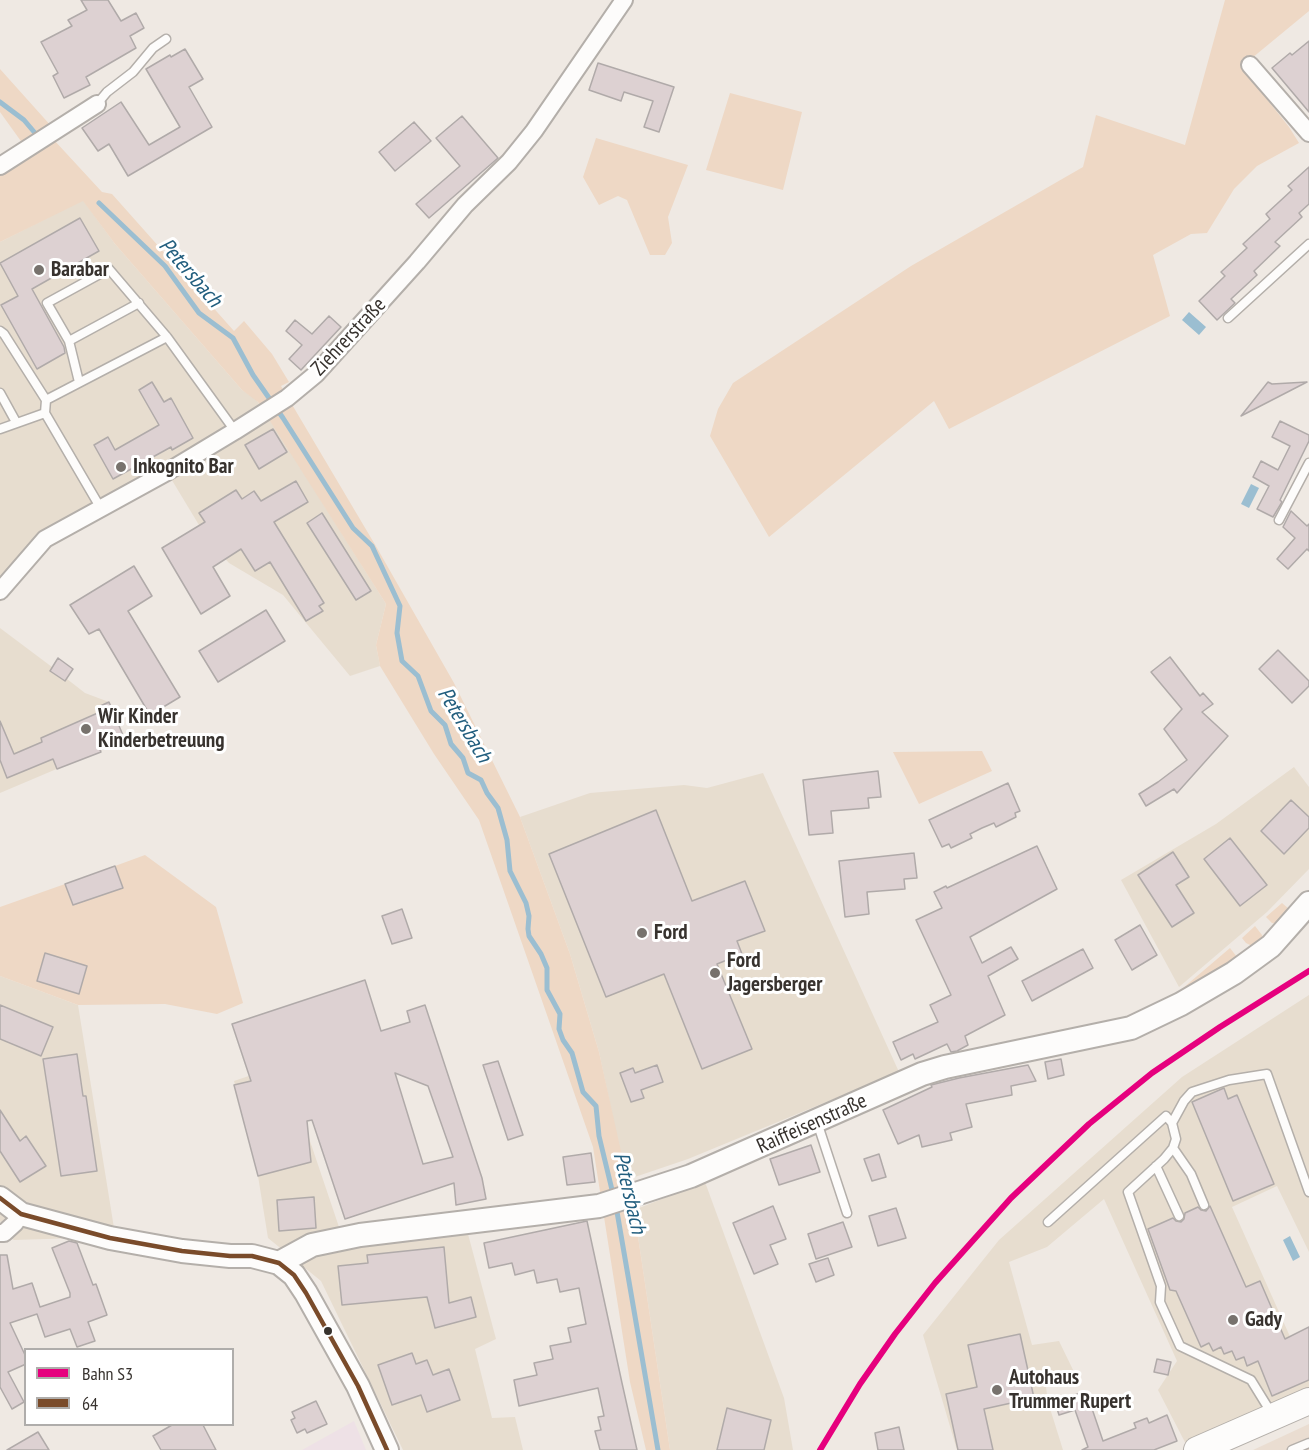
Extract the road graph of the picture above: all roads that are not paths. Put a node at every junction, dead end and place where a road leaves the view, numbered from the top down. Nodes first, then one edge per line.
1 (624, 0) edge
2 (166, 39) dead end
3 (1250, 65) dead end
4 (97, 104) joint
5 (1309, 133) edge
6 (0, 166) edge
7 (1309, 244) edge
8 (139, 303) junction
9 (1228, 318) dead end
10 (0, 331) edge
11 (167, 337) junction
12 (69, 341) junction
13 (79, 382) junction
14 (0, 393) edge
15 (46, 400) junction
16 (45, 413) junction
17 (16, 422) junction
18 (0, 429) edge
19 (235, 431) junction
20 (1309, 463) edge
21 (99, 507) junction
22 (1279, 520) dead end
23 (0, 591) edge
24 (1309, 903) edge
25 (817, 1122) junction
26 (1172, 1123) junction
27 (1173, 1148) junction
28 (1156, 1166) junction
29 (1309, 1192) edge
30 (0, 1198) edge
31 (1204, 1204) dead end
32 (847, 1213) dead end
33 (21, 1214) junction
34 (1179, 1216) dead end
35 (1048, 1222) dead end
36 (0, 1233) edge
37 (279, 1263) junction
38 (1309, 1401) edge
39 (1274, 1417) junction
40 (1309, 1443) edge
41 (387, 1450) edge
42 (1197, 1450) edge
43 (1292, 1450) edge

1 - 19 street, Ziehrerstraße
2 - 4 lane
3 - 5 street
4 - 6 street
7 - 9 lane
8 - 11 lane
8 - 12 lane
8 - 12 lane
10 - 15 lane
11 - 13 lane
11 - 19 lane
12 - 13 lane
13 - 15 lane
14 - 17 lane
15 - 16 lane
16 - 17 lane
16 - 21 lane
17 - 18 lane
19 - 21 street, Ziehrerstraße
20 - 22 lane
21 - 23 street, Ziehrerstraße
24 - 25 street, Raiffeisenstraße
25 - 32 lane
25 - 37 street, Raiffeisenstraße
26 - 27 lane
26 - 29 lane
26 - 35 lane
27 - 28 lane
27 - 31 lane
28 - 34 lane
28 - 39 lane
30 - 33 street
33 - 36 street
33 - 37 street
37 - 41 street
38 - 39 main road
39 - 42 main road
40 - 43 lane

